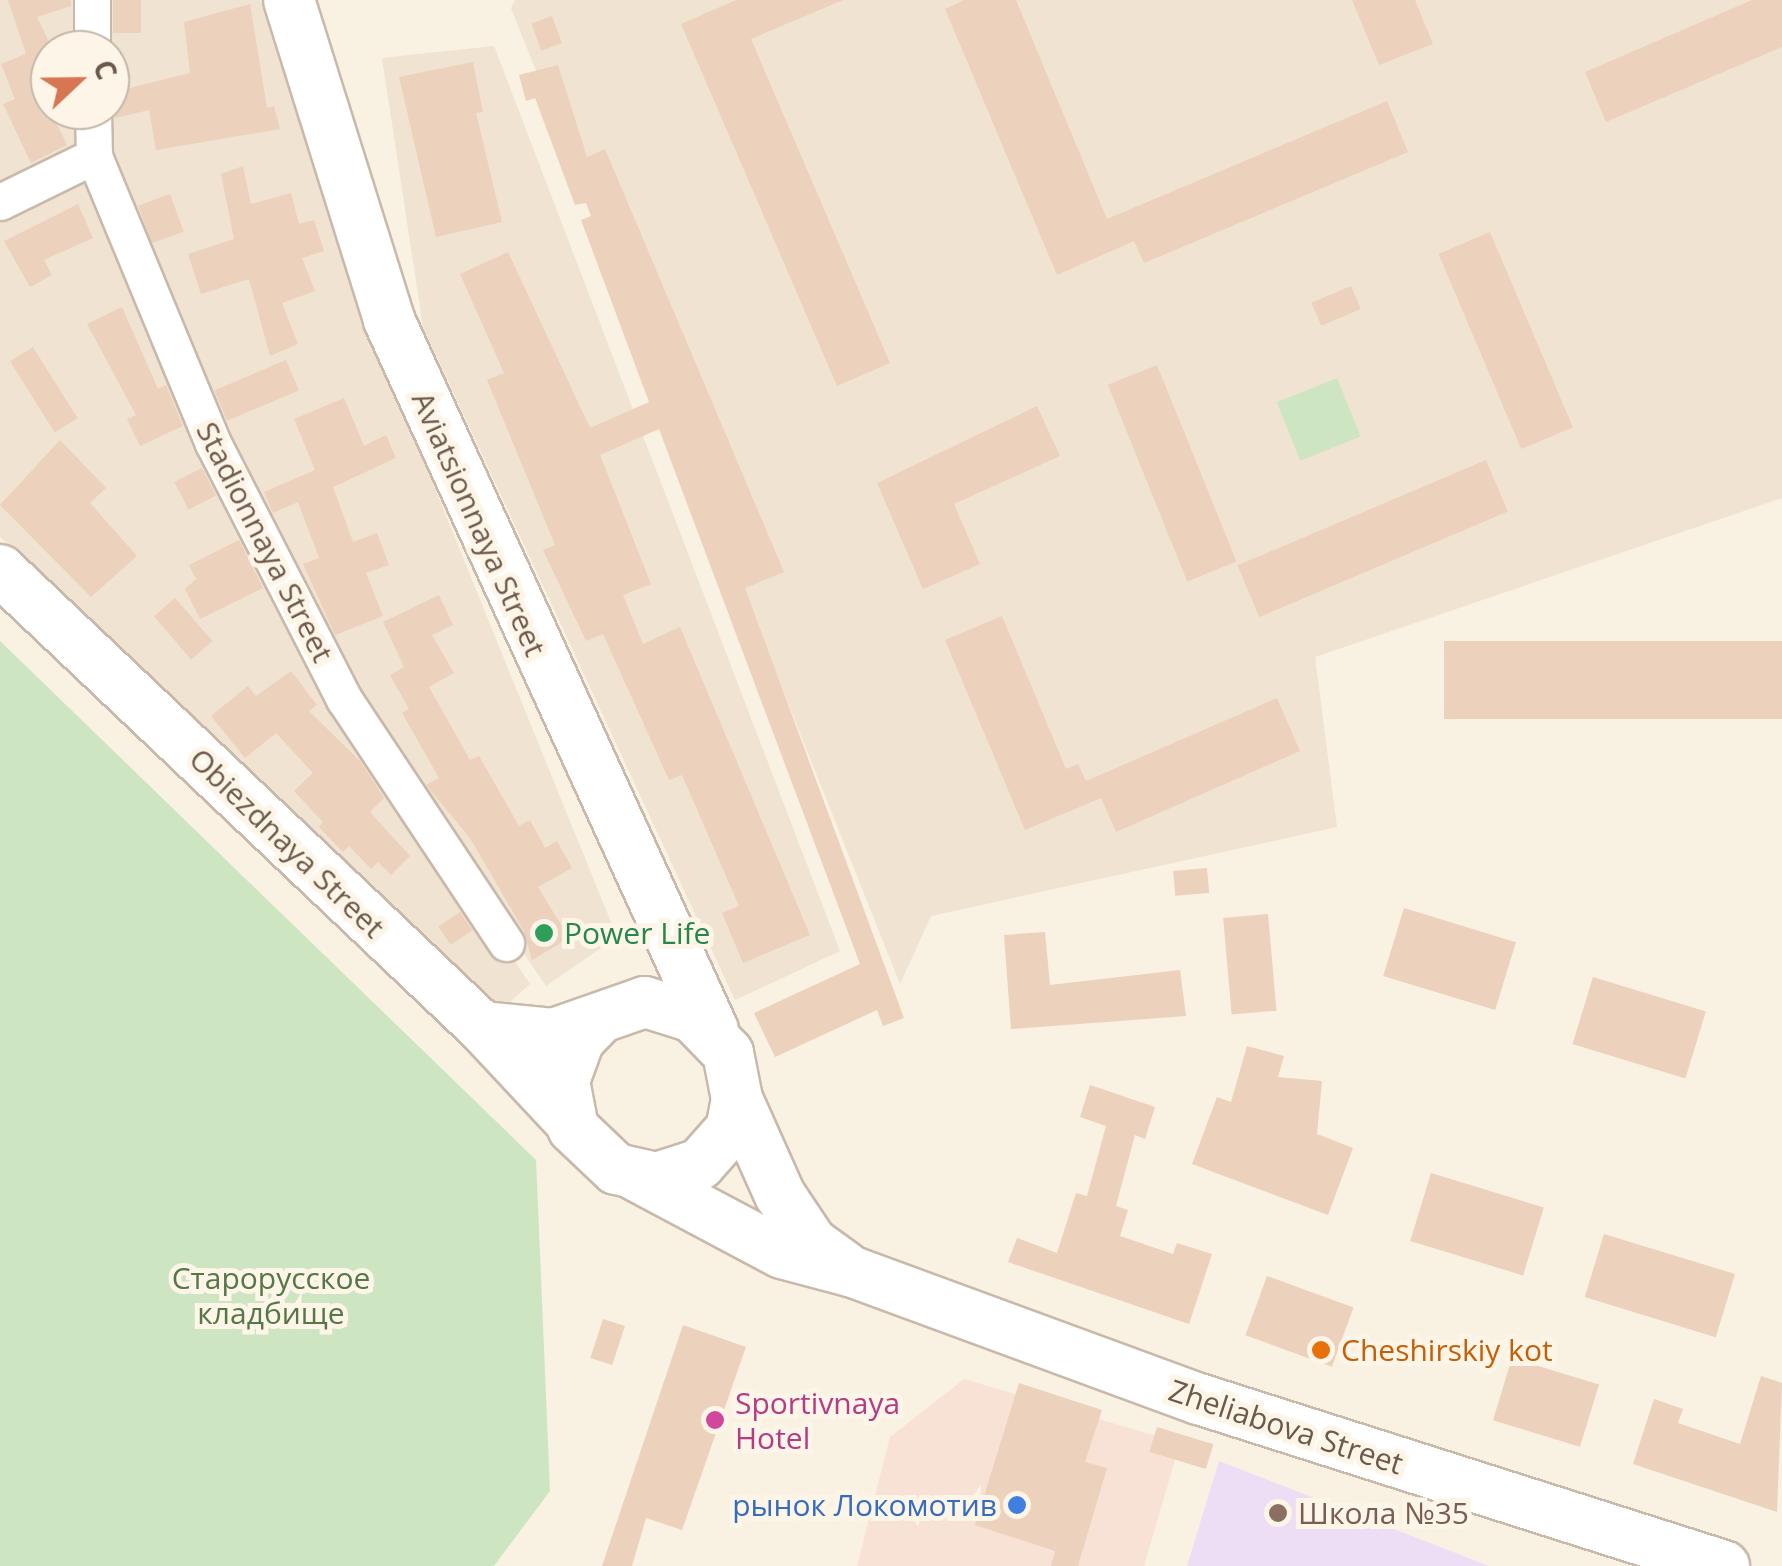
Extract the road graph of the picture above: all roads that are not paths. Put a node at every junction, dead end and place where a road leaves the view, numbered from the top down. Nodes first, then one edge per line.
1 (92, 0) edge
2 (289, 0) edge
3 (92, 30) edge
4 (94, 130) edge
5 (94, 156) junction
6 (0, 202) edge
7 (0, 570) edge
8 (663, 925) junction
9 (506, 943) dead end
10 (612, 1012) junction
11 (482, 1027) junction
12 (713, 1030) junction
13 (737, 1099) junction
14 (569, 1120) junction
15 (635, 1175) junction
16 (854, 1272) junction
17 (1724, 1566) edge

1 - 3 street
2 - 8 main road, Aviatsionnaya Street
4 - 5 street, Stadionnaya Street
5 - 6 street
5 - 9 street, Stadionnaya Street
7 - 11 main road, Obiezdnaya Street
8 - 10 main road
8 - 12 main road, Aviatsionnaya Street
10 - 11 main road
10 - 12 main road
10 - 14 main road
11 - 14 main road, Obiezdnaya Street
12 - 13 main road
13 - 15 main road
13 - 16 main road
14 - 15 main road
15 - 16 main road
16 - 17 main road, Zheliabova Street

